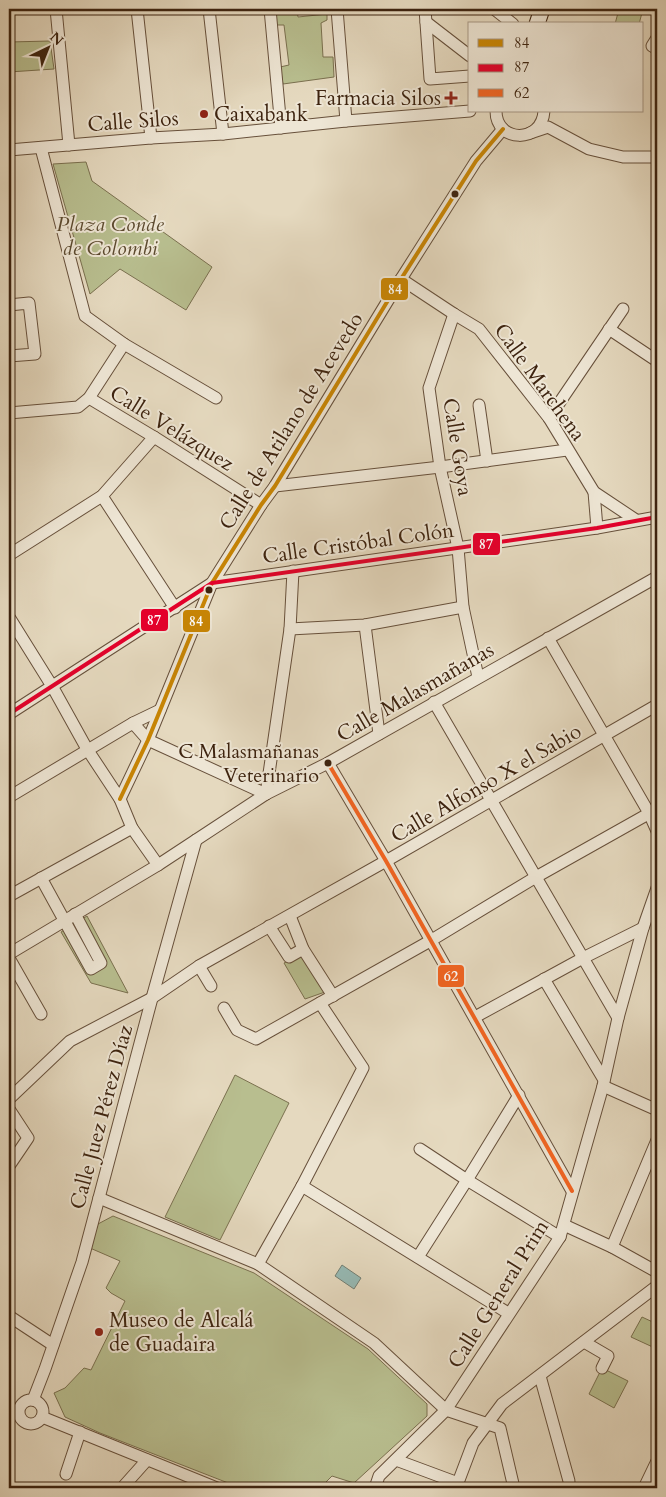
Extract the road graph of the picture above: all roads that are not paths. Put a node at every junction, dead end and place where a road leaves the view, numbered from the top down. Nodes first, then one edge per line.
1 (56, 9) edge
2 (137, 9) edge
3 (209, 9) edge
4 (270, 9) edge
5 (337, 9) edge
6 (425, 9) edge
7 (542, 9) edge
8 (550, 9) edge
9 (498, 16) edge
10 (426, 22) junction
11 (509, 22) edge
12 (538, 22) edge
13 (539, 22) edge
14 (657, 38) edge
15 (657, 49) edge
16 (468, 54) edge
17 (468, 76) edge
18 (468, 111) edge
19 (496, 112) edge
20 (544, 112) edge
21 (346, 121) junction
22 (281, 128) junction
23 (503, 129) junction
24 (223, 134) junction
25 (530, 134) junction
26 (151, 138) junction
27 (69, 145) junction
28 (42, 148) junction
29 (9, 150) edge
30 (657, 157) edge
31 (401, 279) junction
32 (9, 305) edge
33 (623, 308) dead end
34 (454, 314) junction
35 (609, 329) junction
36 (124, 344) junction
37 (9, 356) edge
38 (657, 361) edge
39 (89, 398) junction
40 (216, 398) dead end
41 (479, 405) dead end
42 (9, 413) edge
43 (549, 418) junction
44 (154, 437) junction
45 (567, 450) junction
46 (487, 461) junction
47 (440, 467) junction
48 (275, 486) junction
49 (594, 492) junction
50 (102, 496) junction
51 (261, 505) junction
52 (657, 517) edge
53 (636, 520) junction
54 (597, 528) junction
55 (458, 548) junction
56 (9, 556) edge
57 (293, 571) junction
58 (657, 577) edge
59 (212, 584) junction
60 (463, 607) junction
61 (175, 608) junction
62 (9, 617) edge
63 (365, 625) junction
64 (290, 629) junction
65 (548, 638) junction
66 (478, 677) junction
67 (52, 686) junction
68 (434, 702) junction
69 (657, 705) edge
70 (160, 710) junction
71 (9, 714) edge
72 (133, 723) junction
73 (379, 734) junction
74 (605, 736) junction
75 (148, 740) junction
76 (89, 752) junction
77 (328, 763) junction
78 (266, 794) junction
79 (9, 797) edge
80 (120, 799) junction
81 (491, 800) junction
82 (653, 811) edge
83 (132, 828) junction
84 (657, 831) edge
85 (196, 840) junction
86 (386, 862) junction
87 (158, 865) junction
88 (536, 877) junction
89 (41, 878) junction
90 (657, 888) edge
91 (9, 896) edge
92 (290, 916) junction
93 (70, 918) junction
94 (269, 926) junction
95 (644, 928) junction
96 (430, 941) junction
97 (303, 949) junction
98 (9, 954) edge
99 (9, 958) edge
100 (582, 958) junction
101 (199, 966) junction
102 (544, 979) junction
103 (211, 986) dead end
104 (332, 996) junction
105 (152, 998) junction
106 (320, 1003) junction
107 (224, 1008) dead end
108 (41, 1014) dead end
109 (475, 1017) junction
110 (618, 1018) junction
111 (603, 1083) junction
112 (519, 1095) junction
113 (9, 1099) edge
114 (9, 1110) edge
115 (657, 1110) edge
116 (657, 1140) edge
117 (420, 1149) dead end
118 (9, 1166) edge
119 (467, 1180) junction
120 (302, 1186) junction
121 (572, 1191) junction
122 (99, 1198) junction
123 (564, 1225) junction
124 (560, 1237) junction
125 (612, 1248) junction
126 (418, 1257) junction
127 (258, 1264) junction
128 (657, 1272) edge
129 (657, 1286) edge
130 (508, 1314) junction
131 (9, 1316) edge
132 (584, 1342) junction
133 (53, 1345) junction
134 (602, 1368) dead end
135 (540, 1376) junction
136 (33, 1400) junction
137 (14, 1406) edge
138 (446, 1410) junction
139 (42, 1417) junction
140 (487, 1423) junction
141 (80, 1432) junction
142 (147, 1460) junction
143 (396, 1460) junction
144 (657, 1461) edge
145 (66, 1474) dead end
146 (569, 1481) dead end
147 (457, 1486) edge
148 (122, 1488) edge
149 (218, 1488) edge
150 (375, 1488) edge
151 (514, 1488) edge
152 (644, 1488) edge

1 - 27 street
2 - 26 street
3 - 24 street
4 - 22 street
5 - 21 street
6 - 10 street
7 - 12 street
8 - 13 street
9 - 11 street
10 - 16 street
10 - 17 street
14 - 15 street
18 - 21 street, Calle Silos
19 - 23 street
20 - 25 street
21 - 22 street, Calle Silos
22 - 24 street, Calle Silos
23 - 25 street
23 - 31 street, Calle de Atilano de Acevedo
24 - 26 street, Calle Silos
25 - 30 street
26 - 27 street, Calle Silos
27 - 28 street, Calle Silos
28 - 29 street, Calle Silos
28 - 36 street
31 - 34 street, Calle Marchena
31 - 48 street, Calle de Atilano de Acevedo
32 - 37 street
33 - 35 street
34 - 43 street, Calle Marchena
34 - 47 street, Calle Goya
35 - 38 street
35 - 43 street
36 - 39 street
36 - 40 street
39 - 42 street
39 - 44 street, Calle Velázquez
41 - 46 street
43 - 45 street, Calle Marchena
44 - 50 street
44 - 51 street, Calle Velázquez
45 - 46 street
45 - 49 street, Calle Marchena
46 - 47 street
47 - 48 street
47 - 55 street, Calle Goya
48 - 51 street, Calle de Atilano de Acevedo
49 - 53 street, Calle Marchena
49 - 54 street
50 - 56 street
50 - 61 street
51 - 59 street, Calle de Atilano de Acevedo
52 - 53 street, Calle Cristóbal Colón
53 - 54 street, Calle Cristóbal Colón
54 - 55 street, Calle Cristóbal Colón
55 - 57 street, Calle Cristóbal Colón
55 - 60 street, Calle Goya
57 - 59 street, Calle Cristóbal Colón
57 - 64 street
58 - 65 street, Calle Malasmañanas
59 - 61 street
59 - 70 street, Calle de Atilano de Acevedo
60 - 63 street
60 - 66 street, Calle Goya
61 - 67 street
62 - 67 street
63 - 64 street
63 - 73 street
64 - 78 street
65 - 66 street, Calle Malasmañanas
65 - 74 street
66 - 68 street, Calle Malasmañanas
67 - 71 street
67 - 76 street
68 - 73 street, Calle Malasmañanas
68 - 81 street
69 - 74 street, Calle Alfonso X el Sabio
70 - 72 street
70 - 75 street, Calle de Atilano de Acevedo
72 - 75 street
72 - 76 street
73 - 77 street, Calle Malasmañanas
74 - 81 street, Calle Alfonso X el Sabio
74 - 82 street
75 - 78 street
75 - 80 street, Calle de Atilano de Acevedo
76 - 79 street
76 - 80 street
77 - 78 street, Calle Malasmañanas
77 - 86 street
78 - 85 street, Calle Malasmañanas
80 - 83 street
81 - 86 street, Calle Alfonso X el Sabio
81 - 88 street
82 - 84 street
82 - 88 street
83 - 87 street
83 - 89 street
85 - 87 street, Calle Malasmañanas
85 - 105 street, Calle Juez Pérez Díaz
86 - 92 street, Calle Alfonso X el Sabio
86 - 96 street
87 - 93 street, Calle Malasmañanas
88 - 96 street
88 - 100 street
89 - 91 street
89 - 93 street
90 - 95 street, Calle General Prim
92 - 94 street, Calle Alfonso X el Sabio
92 - 97 street
93 - 98 street, Calle Malasmañanas
94 - 97 street
94 - 101 street, Calle Alfonso X el Sabio
95 - 100 street
95 - 110 street, Calle General Prim
96 - 104 street
96 - 109 street
97 - 104 street
99 - 108 street
100 - 102 street
100 - 110 street
101 - 103 street
101 - 105 street, Calle Alfonso X el Sabio
102 - 109 street
102 - 111 street
104 - 106 street
105 - 113 street, Calle Alfonso X el Sabio
105 - 122 street, Calle Juez Pérez Díaz
106 - 107 street
106 - 120 street
109 - 112 street
110 - 111 street, Calle General Prim
111 - 115 street
111 - 121 street, Calle General Prim
112 - 119 street
112 - 121 street
114 - 118 street
116 - 125 street
117 - 119 street
119 - 124 street
119 - 126 street
120 - 126 street
120 - 127 street
121 - 123 street, Calle General Prim
122 - 127 street
122 - 133 street, Calle Juez Pérez Díaz
123 - 124 street, Calle General Prim
123 - 125 street
124 - 130 street, Calle General Prim
125 - 128 street
126 - 130 street
127 - 138 street
129 - 132 street
130 - 138 street, Calle General Prim
131 - 133 street
132 - 134 street
132 - 135 street
133 - 136 street, Calle Juez Pérez Díaz
135 - 140 street
135 - 146 street
136 - 137 street
136 - 139 street
137 - 139 street
138 - 140 street
138 - 143 street, Calle General Prim
139 - 141 street
140 - 147 street
140 - 151 street
141 - 142 street
141 - 145 street
142 - 148 street
142 - 149 street
143 - 147 street
143 - 150 street, Calle General Prim
144 - 152 street

